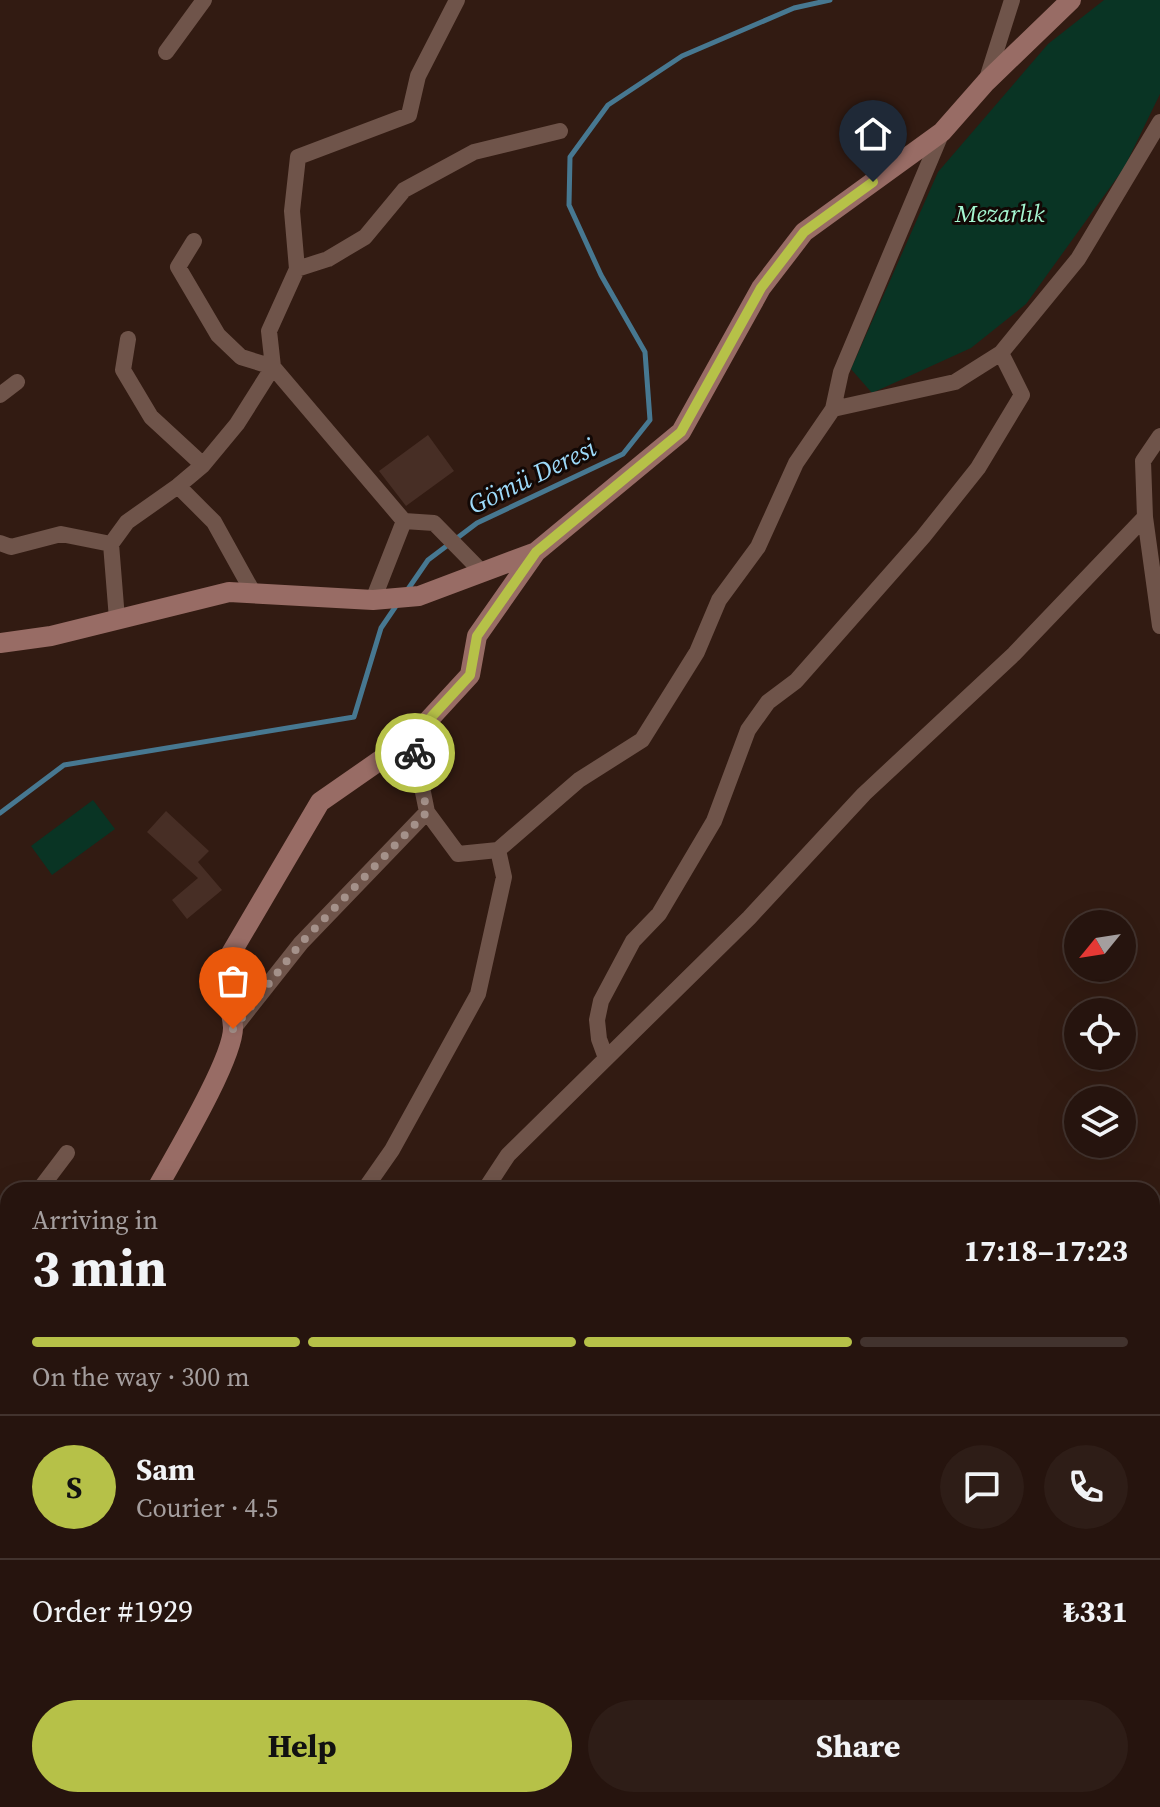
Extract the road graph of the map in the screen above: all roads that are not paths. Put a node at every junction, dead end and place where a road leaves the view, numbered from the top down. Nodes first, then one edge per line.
1 (204, 0) edge
2 (457, 0) edge
3 (1012, 0) edge
4 (1071, 0) edge
5 (166, 52) dead end
6 (986, 82) junction
7 (1160, 122) edge
8 (560, 131) dead end
9 (942, 132) junction
10 (194, 241) dead end
11 (297, 269) junction
12 (128, 339) dead end
13 (1001, 353) junction
14 (273, 367) junction
15 (17, 382) dead end
16 (0, 395) edge
17 (833, 409) junction
18 (1160, 436) edge
19 (203, 465) junction
20 (178, 486) junction
21 (1145, 517) junction
22 (404, 521) junction
23 (0, 543) edge
24 (111, 544) junction
25 (536, 552) junction
26 (481, 571) junction
27 (254, 594) junction
28 (373, 600) junction
29 (117, 619) junction
30 (1160, 626) edge
31 (0, 643) edge
32 (412, 738) junction
33 (427, 812) junction
34 (498, 850) junction
35 (233, 1029) junction
36 (606, 1058) junction
37 (67, 1153) dead end
38 (45, 1182) edge
39 (161, 1182) edge
40 (370, 1182) edge
41 (490, 1182) edge

1 - 5 street
2 - 11 street
3 - 6 street
4 - 6 street
6 - 9 street
7 - 13 street
8 - 11 street
9 - 17 street
9 - 25 street
10 - 14 street
11 - 14 street
12 - 19 street
13 - 17 street
13 - 36 street
14 - 19 street
14 - 22 street
15 - 16 street
17 - 34 street
18 - 21 street
19 - 20 street
20 - 24 street
20 - 27 street
21 - 30 street
21 - 36 street
22 - 26 street
22 - 28 street
23 - 24 street
24 - 29 street
25 - 26 street
25 - 32 street
26 - 28 street
27 - 28 street
27 - 29 street
29 - 31 street
32 - 33 street
32 - 35 street
33 - 34 street
33 - 35 street
34 - 40 street
35 - 39 street
36 - 41 street
37 - 38 street

